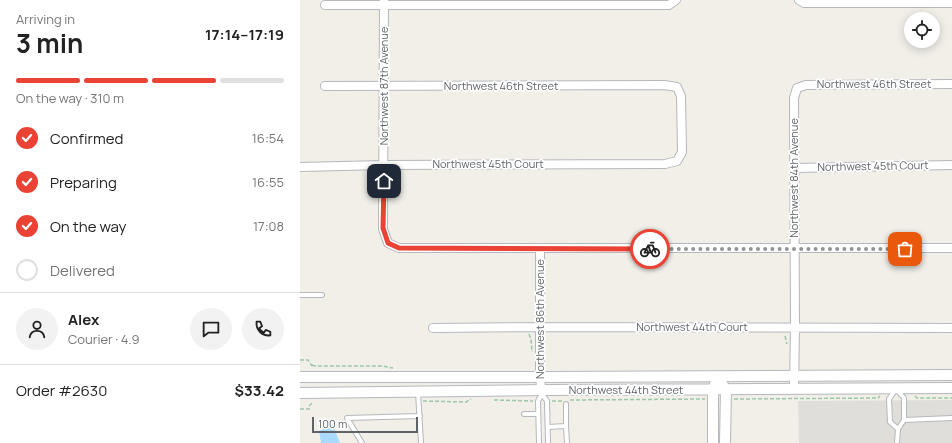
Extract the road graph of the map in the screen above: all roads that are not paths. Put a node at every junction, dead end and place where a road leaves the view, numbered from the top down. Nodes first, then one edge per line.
1 (676, 0) edge
2 (799, 0) edge
3 (384, 2) edge
4 (952, 3) edge
5 (325, 5) dead end
6 (952, 84) edge
7 (325, 86) dead end
8 (384, 86) junction
9 (797, 88) joint
10 (676, 161) joint
11 (384, 165) junction
12 (952, 165) edge
13 (300, 167) edge
14 (794, 168) junction
15 (540, 248) junction
16 (952, 248) edge
17 (795, 249) junction
18 (300, 295) edge
19 (322, 295) dead end
20 (539, 327) junction
21 (795, 327) junction
22 (433, 328) dead end
23 (952, 328) edge
24 (952, 375) edge
25 (718, 376) junction
26 (794, 376) junction
27 (896, 376) junction
28 (300, 377) edge
29 (540, 377) junction
30 (952, 388) edge
31 (794, 389) junction
32 (541, 392) junction
33 (300, 393) edge
34 (896, 393) junction
35 (713, 394) junction
36 (726, 394) junction
37 (418, 396) junction
38 (566, 404) dead end
39 (524, 414) dead end
40 (538, 414) junction
41 (420, 416) junction
42 (952, 418) edge
43 (904, 420) junction
44 (566, 426) junction
45 (548, 427) junction
46 (898, 429) junction
47 (362, 443) edge
48 (421, 443) edge
49 (539, 443) edge
50 (548, 443) edge
51 (566, 443) edge
52 (713, 443) edge
53 (725, 443) edge
54 (897, 443) edge

1 - 3 street
2 - 4 street
3 - 5 street
3 - 8 street, Northwest 87th Avenue
6 - 9 street, Northwest 46th Street
7 - 8 street, Northwest 46th Street
8 - 10 street, Northwest 46th Street
8 - 11 street, Northwest 87th Avenue
9 - 14 street, Northwest 84th Avenue
10 - 11 street, Northwest 45th Court
11 - 13 street, Northwest 45th Court
11 - 15 street, Northwest 87th Avenue
12 - 14 street, Northwest 45th Court
14 - 17 street, Northwest 84th Avenue
15 - 17 street
15 - 20 street, Northwest 86th Avenue
16 - 17 street
17 - 21 street, Northwest 84th Avenue
18 - 19 lane
20 - 21 street, Northwest 44th Court
20 - 22 street, Northwest 44th Court
20 - 29 street, Northwest 86th Avenue
21 - 23 street, Northwest 44th Court
21 - 26 street, Northwest 84th Avenue
24 - 27 street, Northwest 44th Street
25 - 26 street, Northwest 44th Street
25 - 29 street, Northwest 44th Street
25 - 35 street
25 - 36 street
26 - 27 street, Northwest 44th Street
26 - 31 street, Northwest 84th Avenue
27 - 34 street
28 - 29 street, Northwest 44th Street
29 - 32 street, Northwest 86th Avenue
30 - 34 street, Northwest 44th Street
31 - 34 street, Northwest 44th Street
31 - 36 street, Northwest 44th Street
32 - 35 street, Northwest 44th Street
32 - 37 street, Northwest 44th Street
32 - 40 lane
32 - 45 lane
33 - 37 street, Northwest 44th Street
34 - 43 lane
34 - 46 lane
35 - 36 street, Northwest 44th Street
35 - 52 street
36 - 53 street
37 - 41 lane
38 - 44 lane
39 - 40 lane
40 - 49 lane
41 - 47 lane
41 - 48 lane
42 - 43 lane
43 - 46 lane
44 - 45 lane
44 - 51 lane
45 - 50 lane
46 - 54 lane

